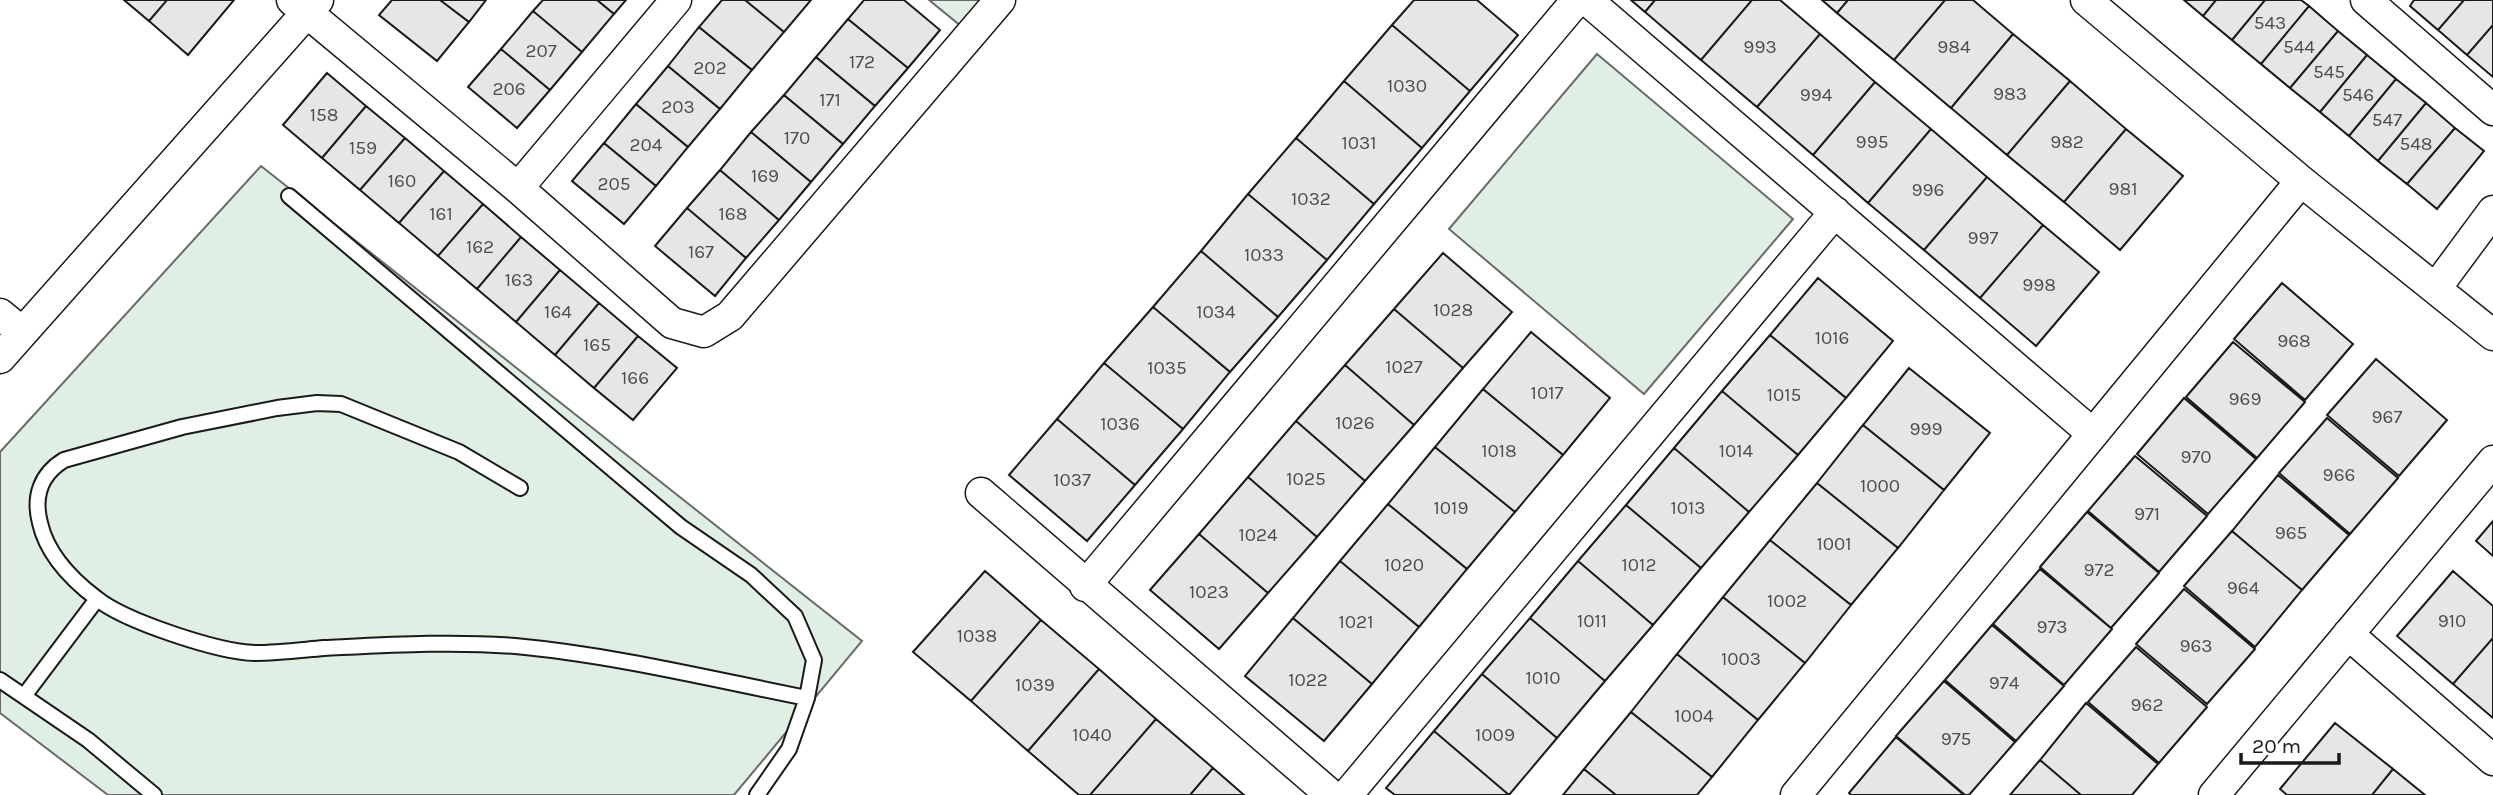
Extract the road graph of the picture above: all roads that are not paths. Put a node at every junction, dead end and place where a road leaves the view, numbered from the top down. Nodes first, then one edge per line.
1 (676, 0) edge
2 (1000, 0) edge
3 (1577, 0) edge
4 (1587, 0) edge
5 (2086, 0) edge
6 (2366, 0) edge
7 (306, 4) edge
8 (2493, 110) edge
9 (2301, 181) junction
10 (518, 188) junction
11 (289, 196) dead end
12 (2493, 211) edge
13 (1835, 212) junction
14 (2436, 288) junction
15 (11, 323) edge
16 (2493, 335) edge
17 (0, 358) edge
18 (2093, 434) junction
19 (2493, 461) edge
20 (520, 488) dead end
21 (981, 494) dead end
22 (1085, 586) junction
23 (97, 600) junction
24 (2348, 634) junction
25 (0, 680) edge
26 (24, 696) junction
27 (807, 698) junction
28 (2493, 760) edge
29 (154, 795) edge
30 (757, 795) edge
31 (1331, 795) edge
32 (1347, 795) edge
33 (1796, 795) edge
34 (2214, 795) edge

1 - 10 street
2 - 10 street
3 - 22 street
4 - 13 street
5 - 9 street
6 - 8 street
7 - 10 street
7 - 15 street
9 - 14 street
9 - 18 street
11 - 27 lane
12 - 14 street
13 - 18 street
13 - 32 street
14 - 16 street
15 - 17 street
18 - 33 street
19 - 24 street
20 - 23 lane
21 - 22 street
22 - 31 street
23 - 26 lane
23 - 27 lane
24 - 28 street
24 - 34 street
25 - 26 lane
26 - 29 lane
27 - 30 lane

